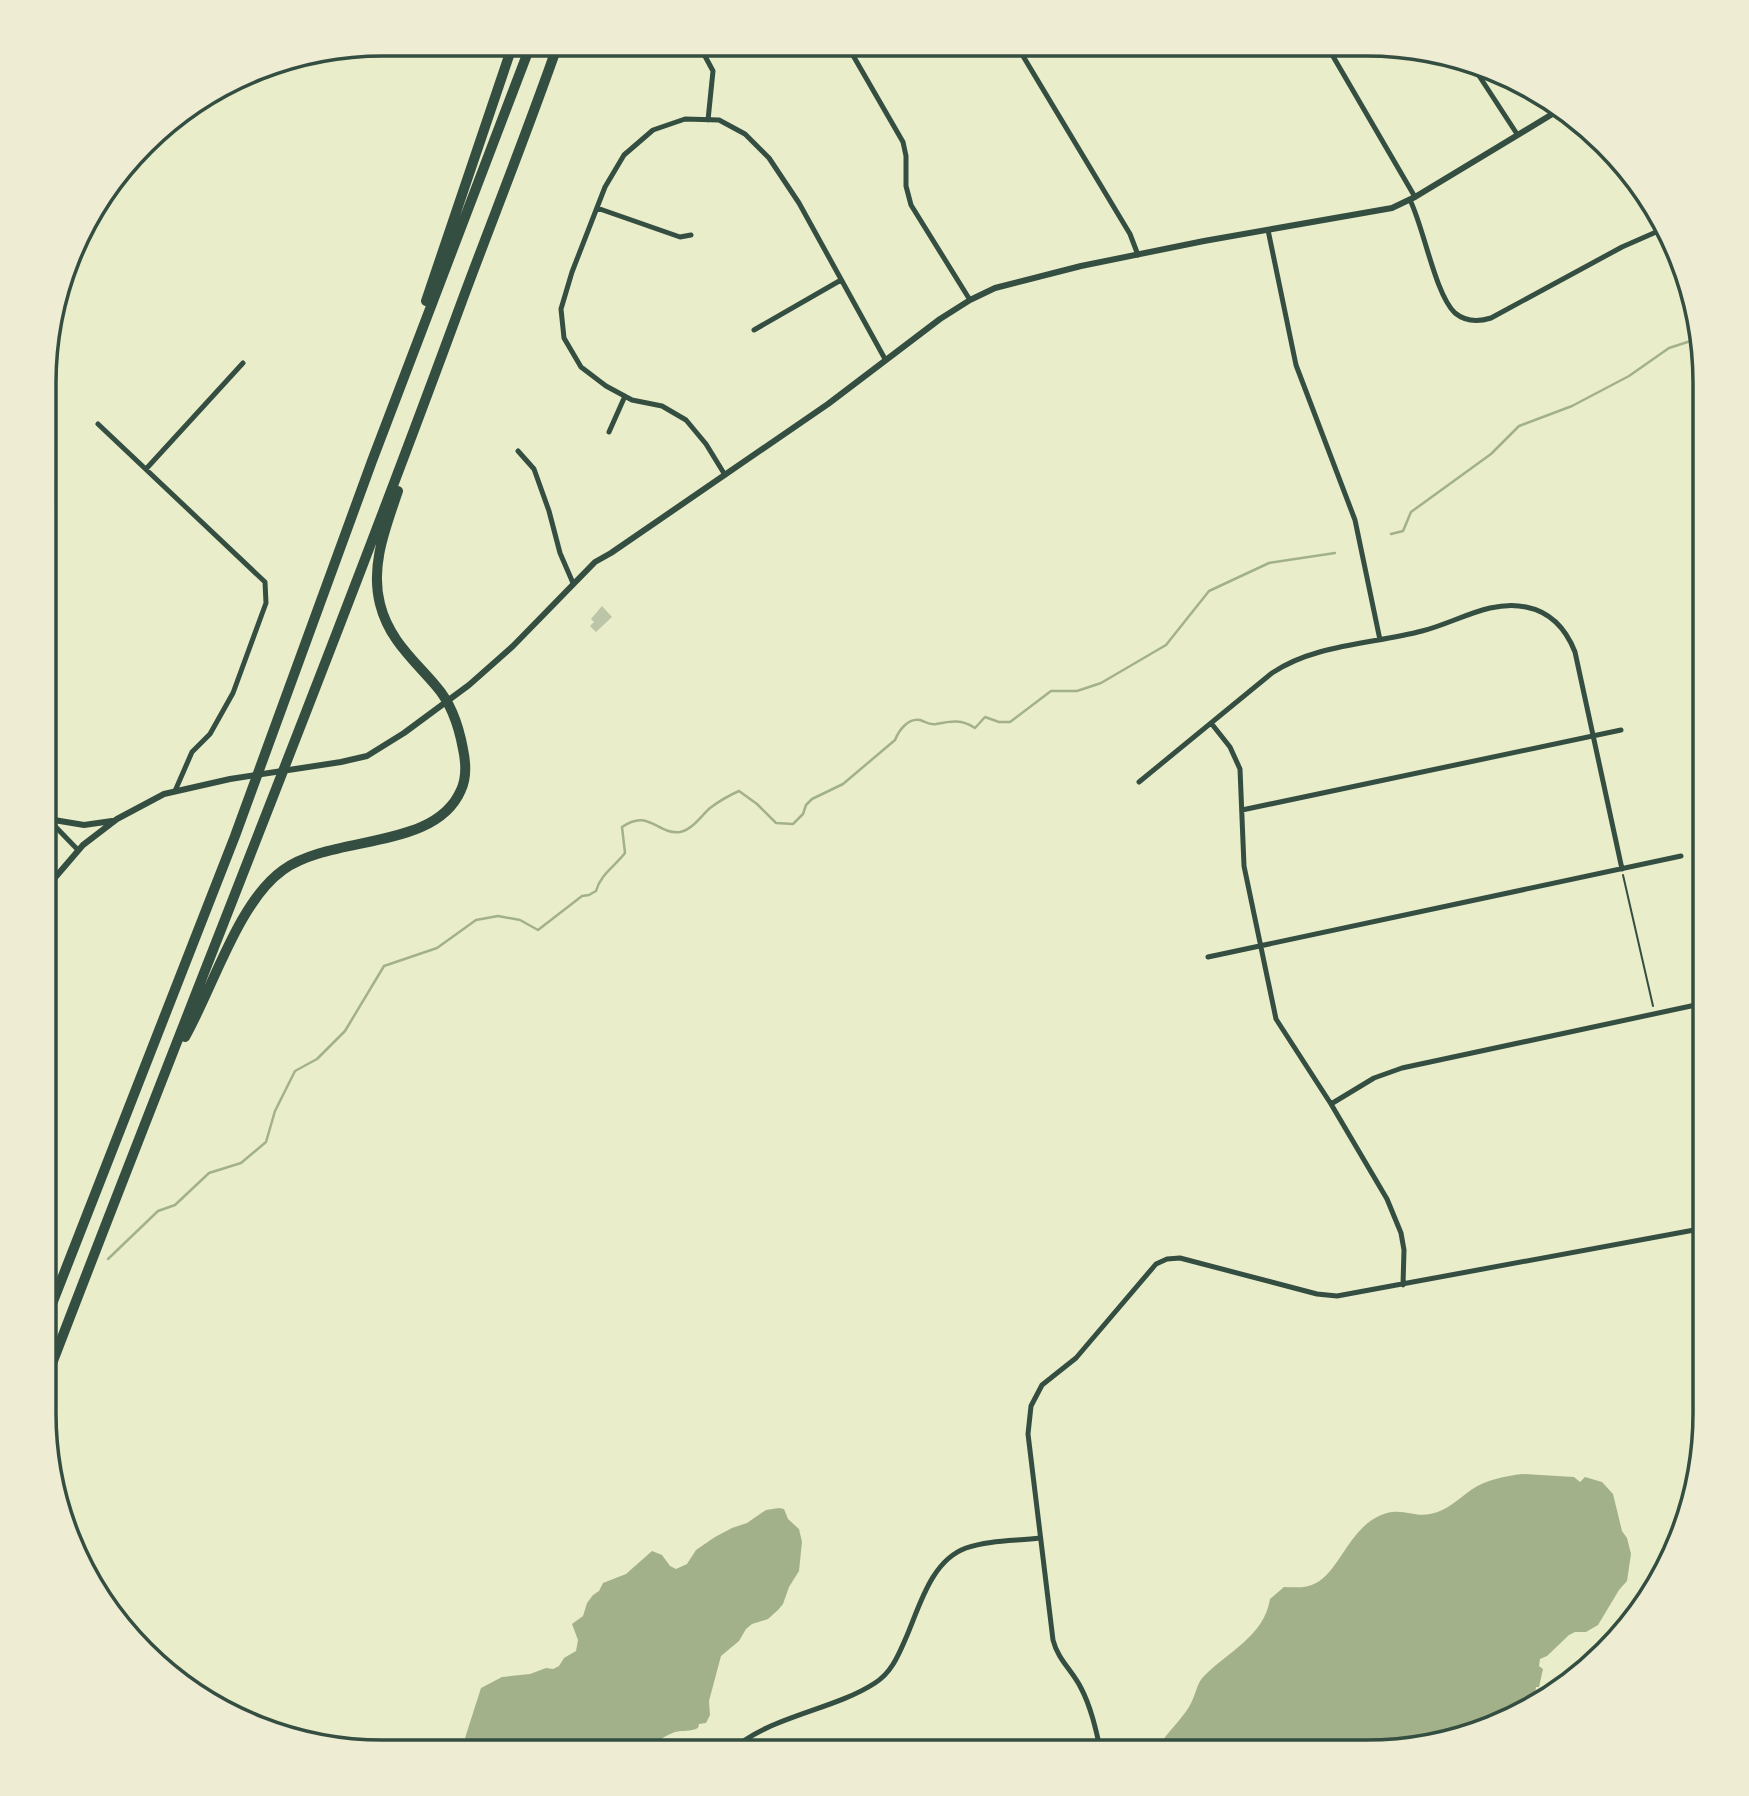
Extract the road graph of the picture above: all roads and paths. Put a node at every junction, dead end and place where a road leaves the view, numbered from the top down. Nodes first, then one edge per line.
1 (509, 56) edge
2 (526, 56) edge
3 (554, 56) edge
4 (705, 56) edge
5 (853, 56) edge
6 (1023, 56) edge
7 (1333, 56) edge
8 (1479, 76) edge
9 (1552, 114) edge
10 (708, 120) junction
11 (1517, 134) junction
12 (1413, 199) junction
13 (597, 208) junction
14 (1268, 230) junction
15 (1655, 232) edge
16 (691, 235) dead end
17 (1138, 255) junction
18 (841, 280) junction
19 (970, 300) junction
20 (754, 330) dead end
21 (885, 359) junction
22 (409, 362) junction
23 (243, 363) dead end
24 (437, 370) junction
25 (625, 396) junction
26 (98, 424) dead end
27 (609, 432) dead end
28 (518, 451) dead end
29 (146, 469) junction
30 (725, 475) junction
31 (573, 583) junction
32 (1380, 640) junction
33 (447, 702) junction
34 (1211, 723) junction
35 (1621, 730) dead end
36 (1594, 736) junction
37 (1139, 782) dead end
38 (175, 791) junction
39 (1242, 810) junction
40 (117, 819) junction
41 (56, 820) edge
42 (56, 827) edge
43 (78, 850) junction
44 (1681, 856) dead end
45 (1622, 869) junction
46 (56, 876) edge
47 (1260, 946) junction
48 (1209, 957) dead end
49 (1693, 1005) edge
50 (1654, 1014) junction
51 (167, 1068) junction
52 (1331, 1104) junction
53 (1693, 1230) edge
54 (74, 1245) junction
55 (56, 1279) edge
56 (1403, 1286) junction
57 (56, 1293) edge
58 (56, 1353) edge
59 (1040, 1538) junction
60 (747, 1740) edge
61 (1098, 1740) edge

1 - 22 highway
2 - 22 highway
3 - 24 highway
4 - 10 street
5 - 19 street
6 - 17 street
7 - 12 street
8 - 11 street
9 - 11 street
10 - 13 street
10 - 18 street
11 - 12 street
12 - 14 street
12 - 15 street
13 - 16 street
13 - 25 street
14 - 17 street
14 - 32 street
17 - 19 street
18 - 20 street
18 - 21 street
19 - 21 street
21 - 30 street
22 - 54 highway
23 - 29 street
24 - 33 highway
24 - 51 highway
25 - 27 street
25 - 30 street
26 - 29 street
28 - 31 street
29 - 38 street
30 - 31 street
31 - 33 street
32 - 34 street
32 - 36 street
33 - 38 street
33 - 51 highway
34 - 37 street
34 - 39 street
35 - 36 street
36 - 39 street
36 - 45 street
38 - 40 street
39 - 47 street
40 - 41 street
40 - 43 street
42 - 43 street
43 - 46 street
44 - 45 street
45 - 47 street
45 - 50 path
47 - 48 street
47 - 52 street
49 - 50 street
50 - 52 street
51 - 58 highway
52 - 56 street
53 - 56 street
54 - 55 highway
54 - 57 highway
56 - 59 street
59 - 60 street
59 - 61 street

